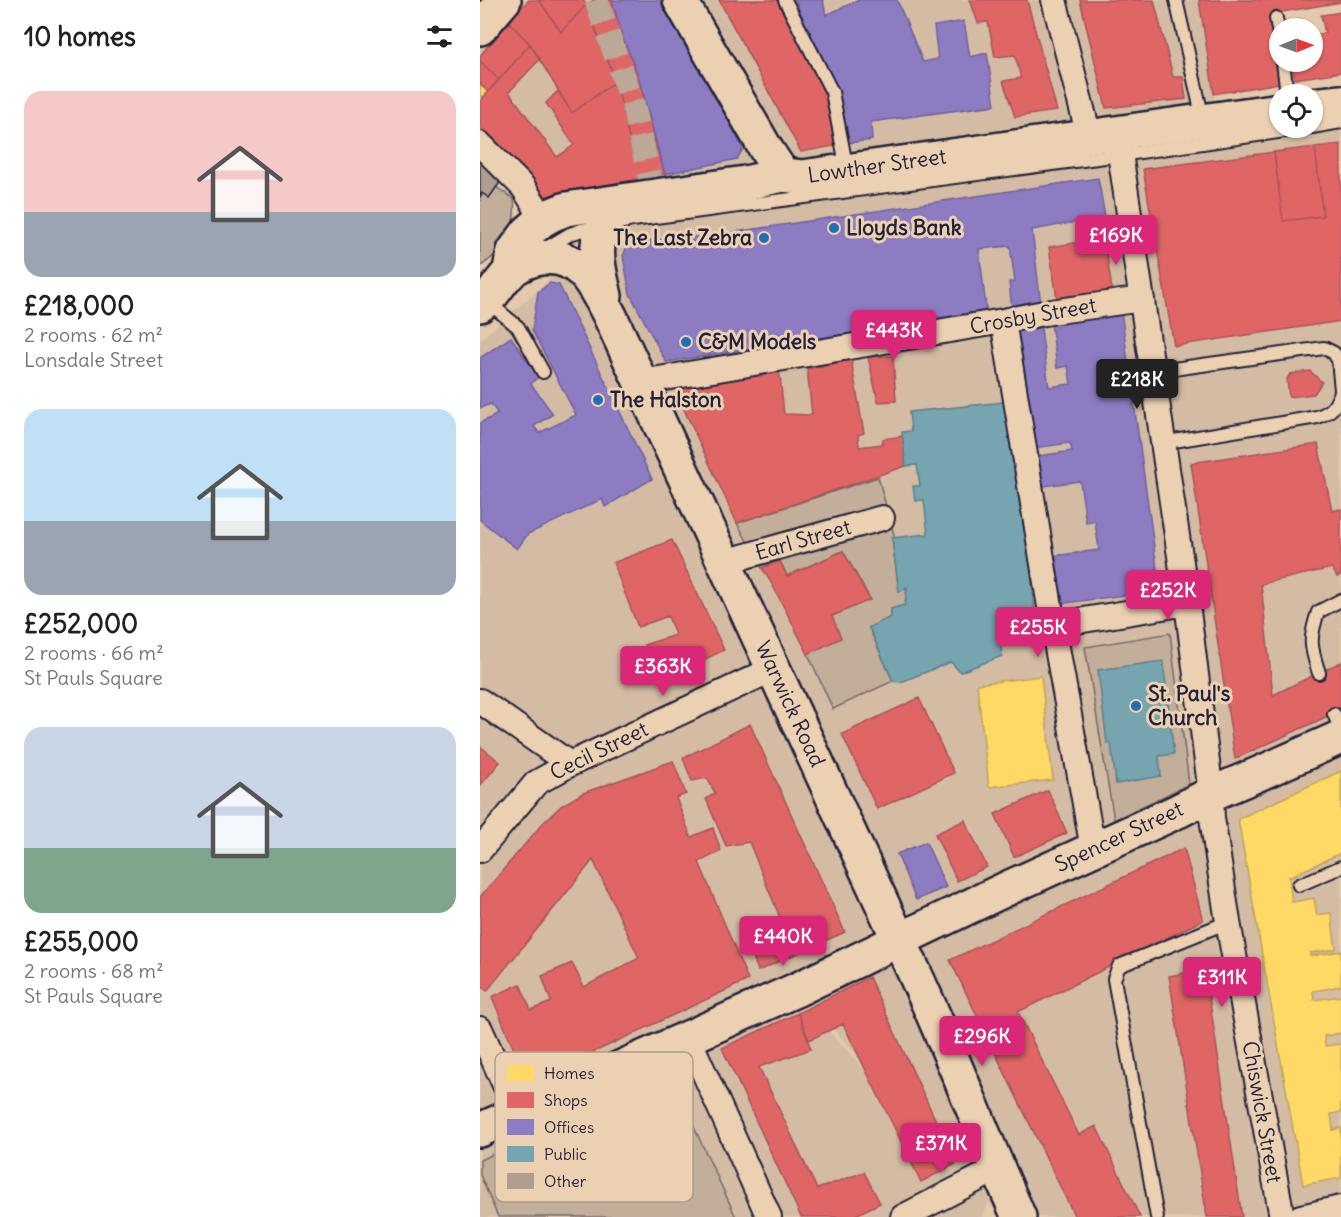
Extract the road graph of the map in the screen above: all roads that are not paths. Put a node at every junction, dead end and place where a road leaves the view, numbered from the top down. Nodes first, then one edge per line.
1 (504, 0) edge
2 (680, 0) edge
3 (785, 0) edge
4 (1054, 0) edge
5 (1176, 0) edge
6 (480, 28) edge
7 (1341, 102) edge
8 (1323, 104) edge
9 (1269, 112) edge
10 (1203, 121) junction
11 (1341, 122) edge
12 (1323, 125) edge
13 (1269, 130) edge
14 (1109, 141) junction
15 (480, 144) edge
16 (848, 171) junction
17 (783, 175) junction
18 (626, 201) junction
19 (542, 220) junction
20 (604, 225) junction
21 (518, 267) junction
22 (1142, 299) junction
23 (483, 303) edge
24 (610, 316) junction
25 (1003, 321) junction
26 (543, 372) dead end
27 (1152, 372) junction
28 (641, 382) junction
29 (1341, 391) edge
30 (1162, 443) junction
31 (882, 518) dead end
32 (724, 562) junction
33 (1341, 600) edge
34 (1186, 603) junction
35 (1053, 625) junction
36 (773, 669) junction
37 (1319, 674) dead end
38 (480, 701) edge
39 (1337, 725) edge
40 (1341, 730) edge
41 (570, 764) junction
42 (1211, 794) junction
43 (1093, 849) junction
44 (480, 850) edge
45 (1341, 867) edge
46 (1299, 885) dead end
47 (1228, 922) junction
48 (899, 940) junction
49 (480, 1029) edge
50 (688, 1037) junction
51 (655, 1052) edge
52 (495, 1063) edge
53 (495, 1124) edge
54 (480, 1130) edge
55 (997, 1169) junction
56 (1341, 1208) edge
57 (769, 1217) edge
58 (903, 1217) edge
59 (1019, 1217) edge
60 (1157, 1217) edge
61 (1282, 1217) edge
62 (1301, 1217) edge

1 - 6 main road
2 - 17 main road
3 - 16 lane
4 - 14 street, Chiswick Street
5 - 10 lane
7 - 8 main road
9 - 10 main road, Lowther Street
10 - 14 main road, Lowther Street
11 - 12 lane
13 - 14 lane
14 - 16 main road, Lowther Street
14 - 20 lane
14 - 22 street, Chiswick Street
15 - 19 street
16 - 17 main road, Lowther Street
17 - 18 main road, Lowther Street
18 - 19 main road, Lowther Street
18 - 20 main road
19 - 21 main road, Lowther Street
20 - 21 lane
20 - 24 main road
21 - 23 main road
21 - 24 main road, Warwick Road
22 - 25 street, Crosby Street
22 - 27 street, Chiswick Street
23 - 26 lane
24 - 28 main road, Warwick Road
25 - 28 street, Crosby Street
25 - 35 street
27 - 29 lane
27 - 30 street, Chiswick Street
28 - 32 main road, Warwick Road
29 - 30 lane
30 - 34 street, Chiswick Street
31 - 32 street, Earl Street
32 - 36 main road, Warwick Road
33 - 37 lane
34 - 35 street
34 - 42 street, Chiswick Street
35 - 43 street
36 - 41 street, Cecil Street
36 - 48 main road, Warwick Road
38 - 41 street
39 - 40 lane
39 - 42 main road, Spencer Street
41 - 44 street, Cecil Street
42 - 43 main road, Spencer Street
42 - 47 street, Chiswick Street
43 - 48 main road, Spencer Street
45 - 46 lane
47 - 60 lane
47 - 61 street, Chiswick Street
48 - 50 main road, Spencer Street
48 - 55 main road, Warwick Road
49 - 52 street
50 - 51 main road, Spencer Street
50 - 57 street
53 - 54 main road, Spencer Street
55 - 58 street
55 - 59 main road, Warwick Road
56 - 62 street

